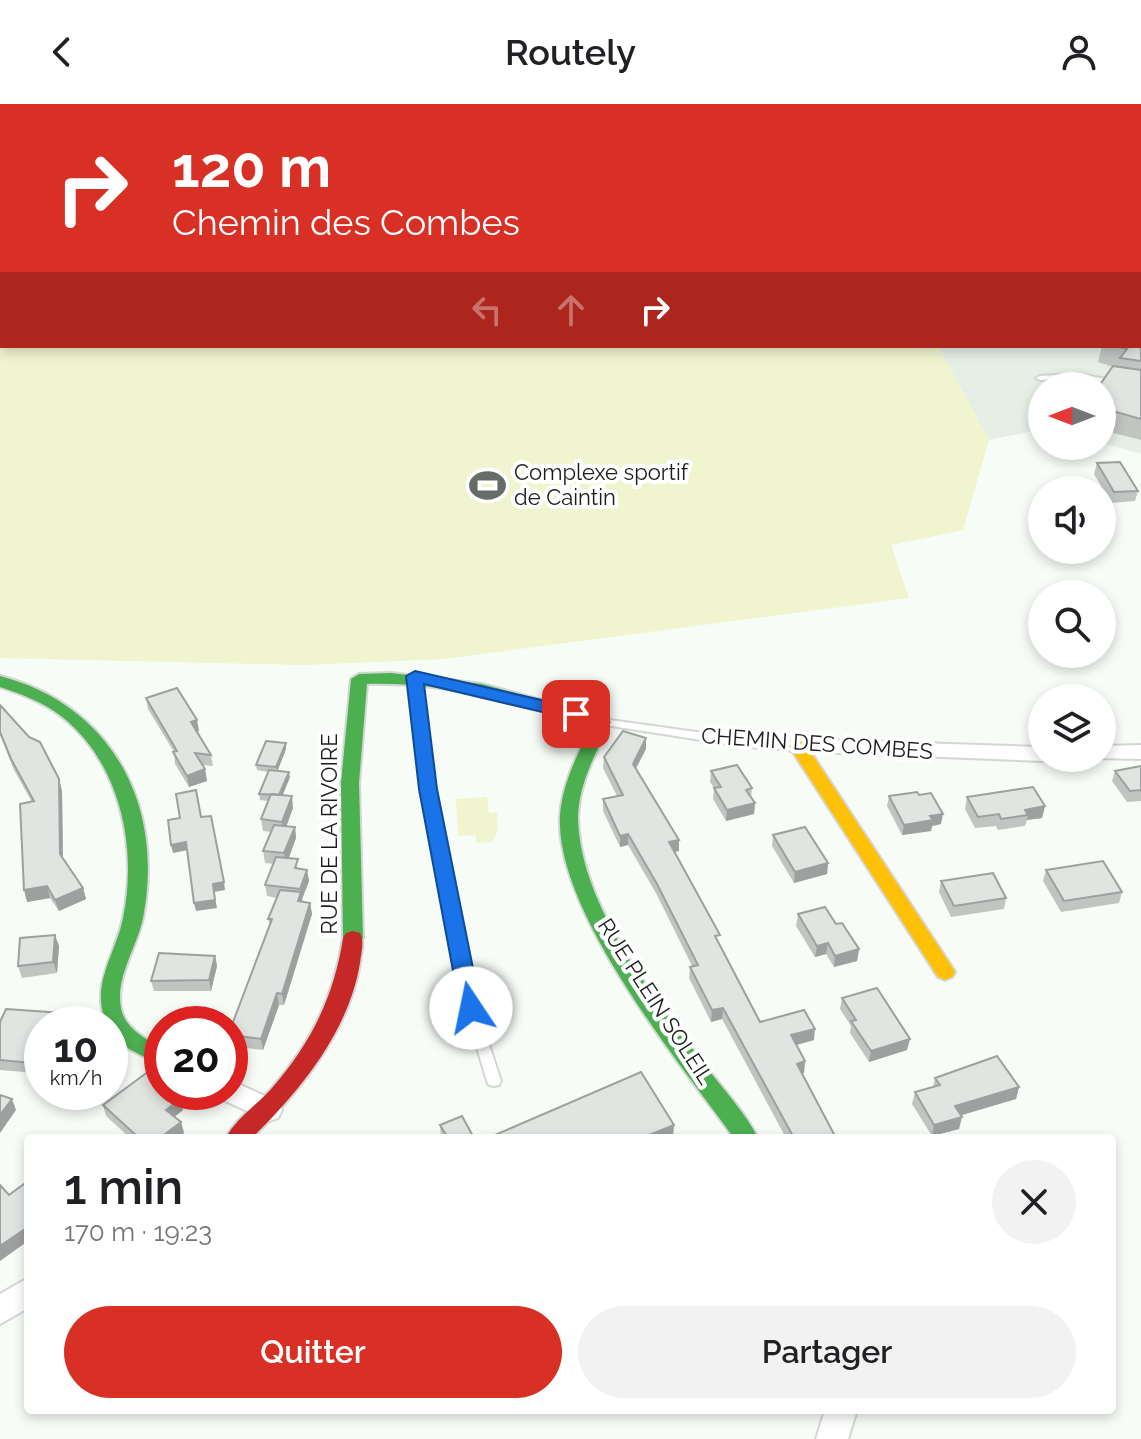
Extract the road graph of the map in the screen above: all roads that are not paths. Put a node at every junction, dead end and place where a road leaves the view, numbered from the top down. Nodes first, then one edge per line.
1 (1116, 383) edge
2 (1141, 387) edge
3 (415, 676) junction
4 (359, 679) joint
5 (0, 681) edge
6 (602, 722) junction
7 (798, 746) junction
8 (1141, 752) edge
9 (1116, 753) edge
10 (1028, 754) edge
11 (945, 972) dead end
12 (144, 1047) edge
13 (494, 1081) dead end
14 (248, 1100) edge
15 (269, 1110) junction
16 (242, 1134) edge
17 (744, 1134) edge
18 (24, 1294) edge
19 (0, 1311) edge
20 (840, 1414) edge
21 (832, 1439) edge

1 - 2 lane
3 - 4 street, CHEMIN DES COMBES
3 - 6 street, CHEMIN DES COMBES
3 - 13 lane
4 - 15 street, RUE DE LA RIVOIRE
5 - 12 street
6 - 7 lane, CHEMIN DES COMBES
6 - 17 street, RUE PLEIN SOLEIL
7 - 10 street, CHEMIN DES COMBES
7 - 11 street
8 - 9 street
14 - 15 street
15 - 16 street, RUE DE LA RIVOIRE
18 - 19 street
20 - 21 street

